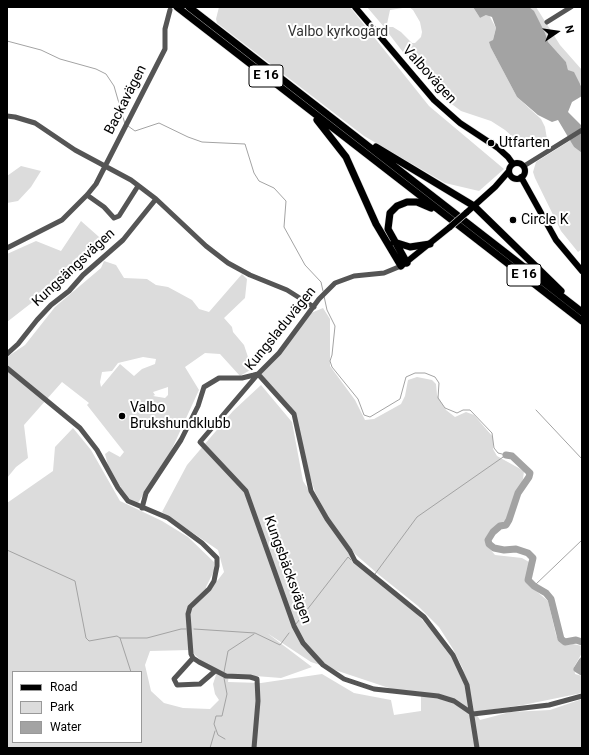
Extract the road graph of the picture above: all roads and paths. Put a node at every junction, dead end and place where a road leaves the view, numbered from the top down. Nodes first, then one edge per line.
1 (189, 7) edge
2 (355, 7) edge
3 (571, 7) edge
4 (174, 8) edge
5 (547, 22) dead end
6 (307, 107) junction
7 (7, 116) edge
8 (348, 130) junction
9 (582, 130) edge
10 (513, 164) junction
11 (524, 166) junction
12 (105, 167) junction
13 (509, 171) junction
14 (518, 178) junction
15 (138, 186) junction
16 (495, 187) junction
17 (87, 195) junction
18 (156, 199) junction
19 (474, 206) junction
20 (465, 230) junction
21 (394, 242) junction
22 (430, 244) junction
23 (7, 248) edge
24 (404, 264) junction
25 (582, 271) edge
26 (314, 307) junction
27 (576, 307) junction
28 (582, 312) edge
29 (582, 321) edge
30 (7, 354) edge
31 (7, 368) edge
32 (258, 374) junction
33 (200, 442) joint
34 (142, 508) junction
35 (193, 658) junction
36 (215, 671) junction
37 (582, 696) edge
38 (473, 714) junction
39 (254, 748) edge
40 (477, 748) edge

1 - 8 highway, E 16
2 - 10 main road, Valbovägen
3 - 5 street
4 - 6 highway, E 16
4 - 12 street, Backavägen
6 - 20 highway, E 16
6 - 24 highway
7 - 12 street
8 - 19 highway
8 - 27 highway, E 16
9 - 11 street
10 - 11 main road
10 - 13 main road
11 - 14 main road
12 - 15 street
12 - 17 street, Backavägen
13 - 14 main road
13 - 16 main road
14 - 16 main road
14 - 25 main road
15 - 17 street
15 - 18 street
16 - 19 main road
17 - 23 street, Backavägen
18 - 26 street
18 - 30 street, Kungsängsvägen
19 - 22 main road, bridge
19 - 27 highway
20 - 21 highway
20 - 29 highway, E 16
21 - 22 highway
21 - 24 highway
22 - 24 main road
24 - 26 street, Kungsladuvägen
26 - 32 street, Kungsladuvägen
27 - 28 highway, E 16
31 - 34 street
32 - 33 street, Kungsladuvägen
32 - 34 street
32 - 38 street
33 - 38 street, Kungsbäcksvägen
34 - 35 street
35 - 36 street
35 - 36 street
36 - 39 street
37 - 38 street
38 - 40 street

